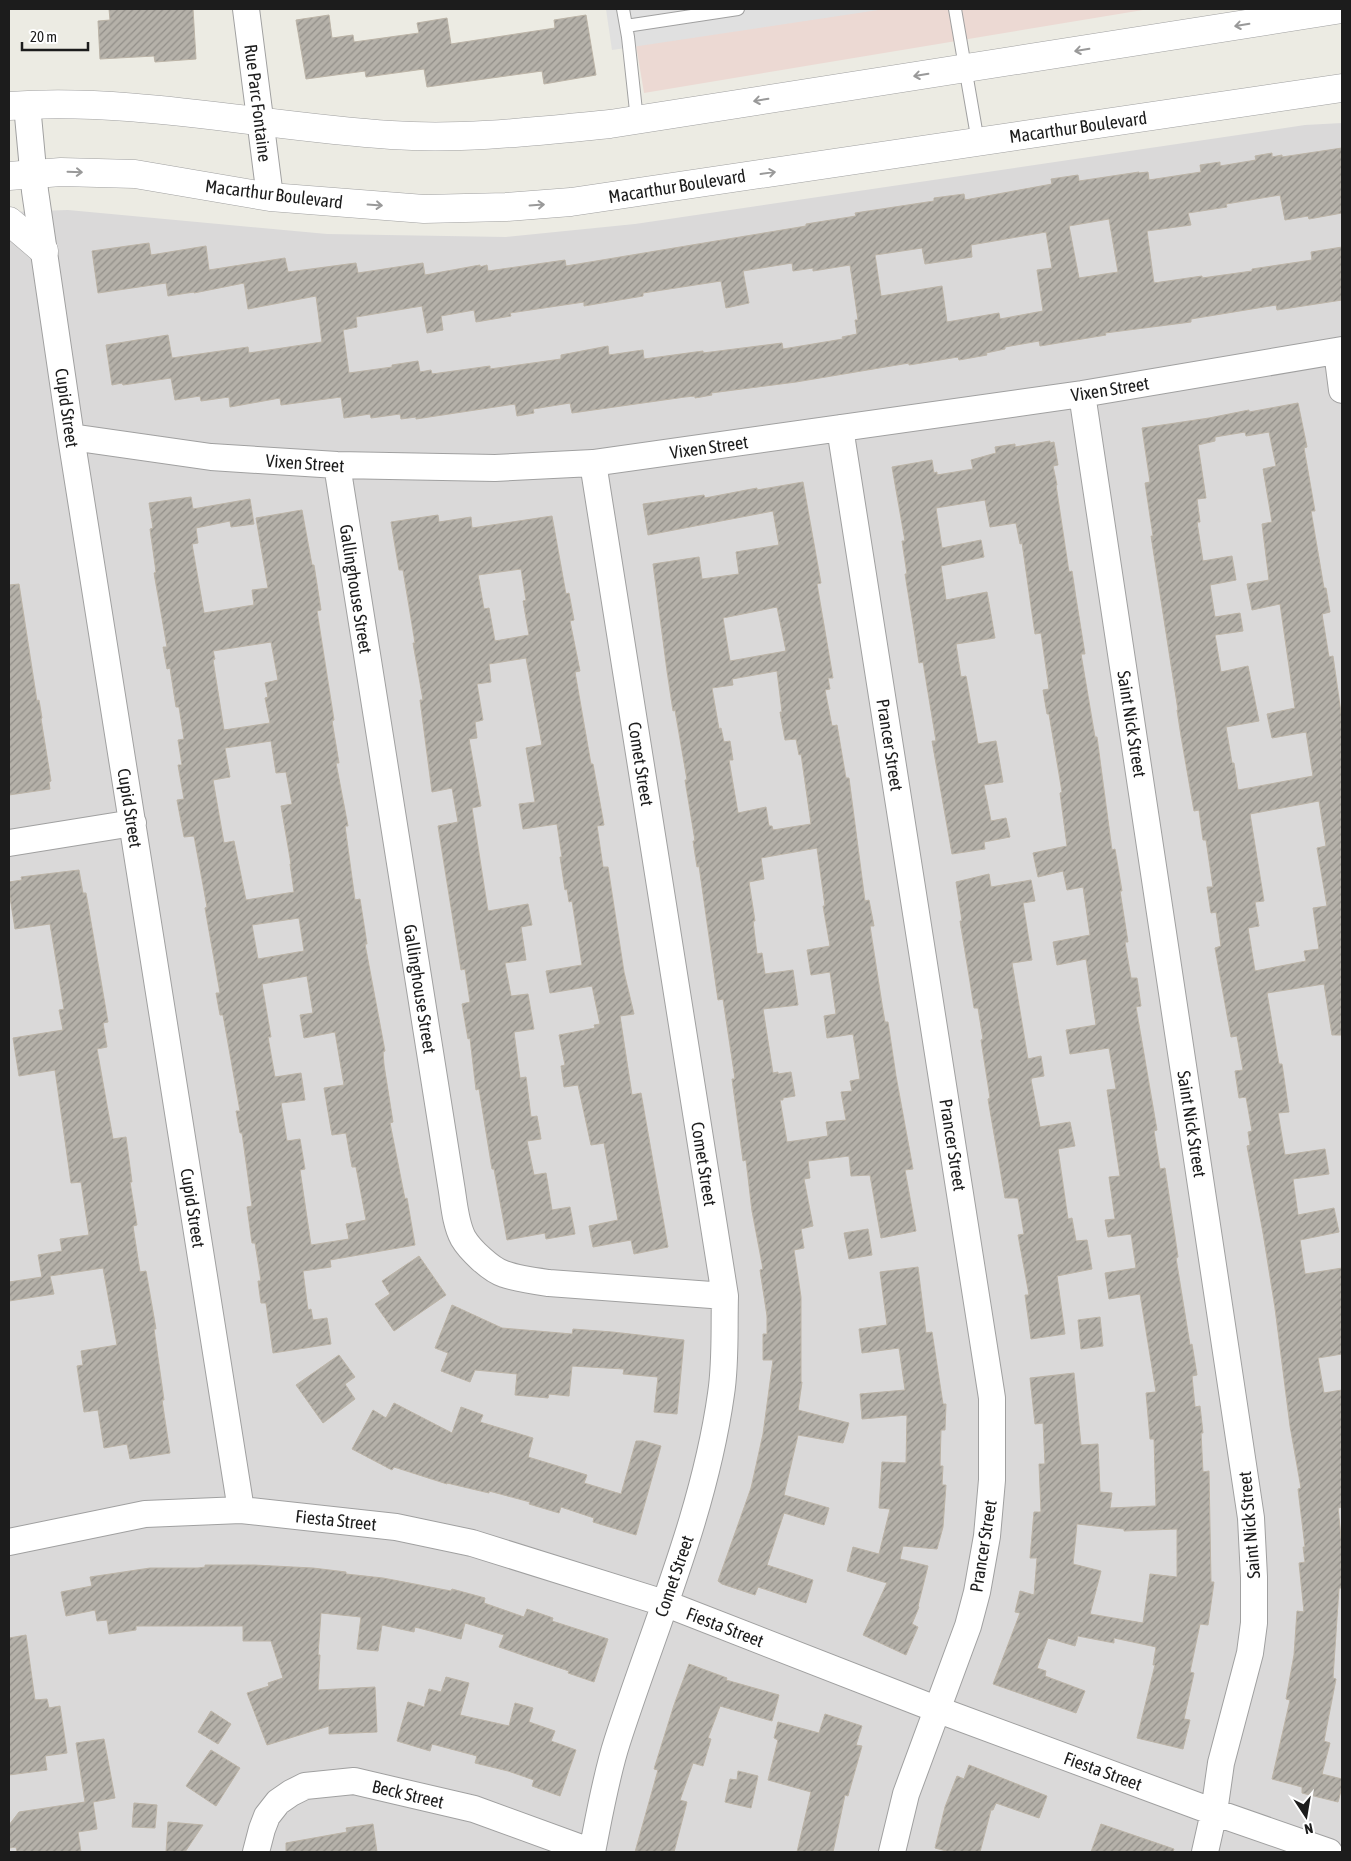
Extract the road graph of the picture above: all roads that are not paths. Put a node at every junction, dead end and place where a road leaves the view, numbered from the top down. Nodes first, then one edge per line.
1 (246, 9) edge
2 (623, 9) edge
3 (738, 9) edge
4 (955, 9) edge
5 (1342, 9) edge
6 (1281, 14) edge
7 (626, 26) junction
8 (966, 68) junction
9 (1342, 88) edge
10 (18, 106) edge
11 (637, 120) junction
12 (260, 121) junction
13 (978, 142) junction
14 (21, 175) edge
15 (270, 197) junction
16 (9, 220) edge
17 (44, 251) junction
18 (1339, 351) edge
19 (1342, 390) edge
20 (1082, 394) junction
21 (840, 428) junction
22 (71, 437) junction
23 (593, 464) junction
24 (337, 466) junction
25 (132, 823) junction
26 (9, 843) edge
27 (725, 1296) junction
28 (241, 1510) junction
29 (9, 1542) edge
30 (664, 1603) junction
31 (936, 1709) junction
32 (1214, 1812) junction
33 (256, 1852) edge
34 (592, 1852) edge
35 (892, 1852) edge
36 (1205, 1852) edge
37 (1329, 1852) edge

1 - 12 street, Rue Parc Fontaine
2 - 7 lane
3 - 7 lane
4 - 8 lane
5 - 6 street
6 -> 8 street
7 - 11 lane
8 -> 11 street
8 - 13 lane
9 - 13 street, Macarthur Boulevard
10 - 12 street
10 - 14 street, Cupid Street
11 - 12 street
12 - 15 street, Rue Parc Fontaine
15 -> 13 street, Macarthur Boulevard
14 -> 15 street, Macarthur Boulevard
14 - 17 street, Cupid Street
16 - 17 street
17 - 22 street, Cupid Street
18 - 19 street
18 - 20 street, Vixen Street
20 - 21 street, Vixen Street
20 - 32 street, Saint Nick Street
21 - 23 street, Vixen Street
21 - 31 street, Prancer Street
22 - 24 street, Vixen Street
22 - 25 street, Cupid Street
23 - 24 street, Vixen Street
23 - 27 street, Comet Street
24 - 27 street, Gallinghouse Street
25 - 26 street
25 - 28 street, Cupid Street
27 - 30 street, Comet Street
28 - 29 street, Fiesta Street
28 - 30 street, Fiesta Street
30 - 31 street, Fiesta Street
30 - 34 street, Comet Street
31 - 32 street, Fiesta Street
31 - 35 street, Prancer Street
32 - 36 street, Saint Nick Street
32 - 37 street, Fiesta Street
33 - 34 street, Beck Street

